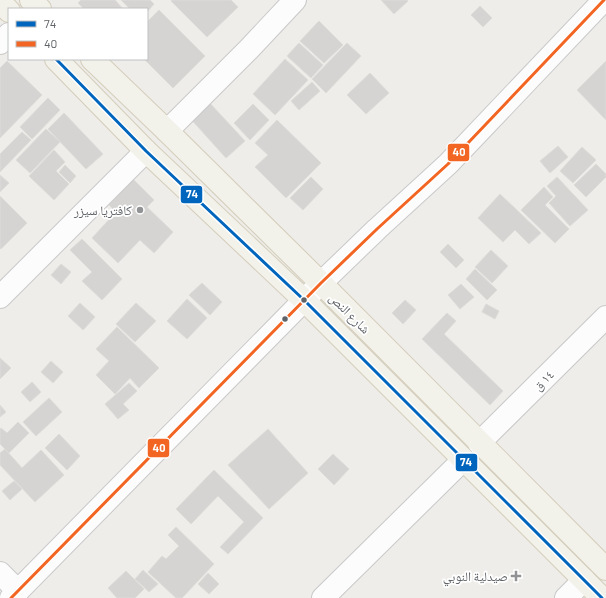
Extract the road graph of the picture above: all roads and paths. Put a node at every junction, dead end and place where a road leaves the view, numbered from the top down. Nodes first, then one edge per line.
1 (295, 0) edge
2 (604, 0) edge
3 (0, 2) edge
4 (8, 10) edge
5 (8, 35) edge
6 (0, 43) edge
7 (57, 60) edge
8 (93, 60) edge
9 (167, 131) junction
10 (146, 151) junction
11 (321, 283) junction
12 (0, 297) edge
13 (304, 300) junction
14 (606, 317) edge
15 (479, 443) junction
16 (463, 460) junction
17 (605, 567) edge
18 (0, 574) edge
19 (584, 580) junction
20 (14, 595) edge
21 (323, 598) edge
22 (566, 598) edge
23 (602, 598) edge

1 - 9 street
2 - 11 street
3 - 4 main road
5 - 6 street
7 - 10 main road, شارع النص
8 - 9 main road, شارع النص
9 - 11 main road, شارع النص
10 - 12 street
10 - 13 main road, شارع النص
11 - 13 street
11 - 15 main road, شارع النص
13 - 16 main road, شارع النص
13 - 20 street
14 - 15 street, ١٤ ق
15 - 17 main road, شارع النص
16 - 19 main road, شارع النص
16 - 21 street
18 - 20 street
19 - 22 street
19 - 23 main road, شارع النص

